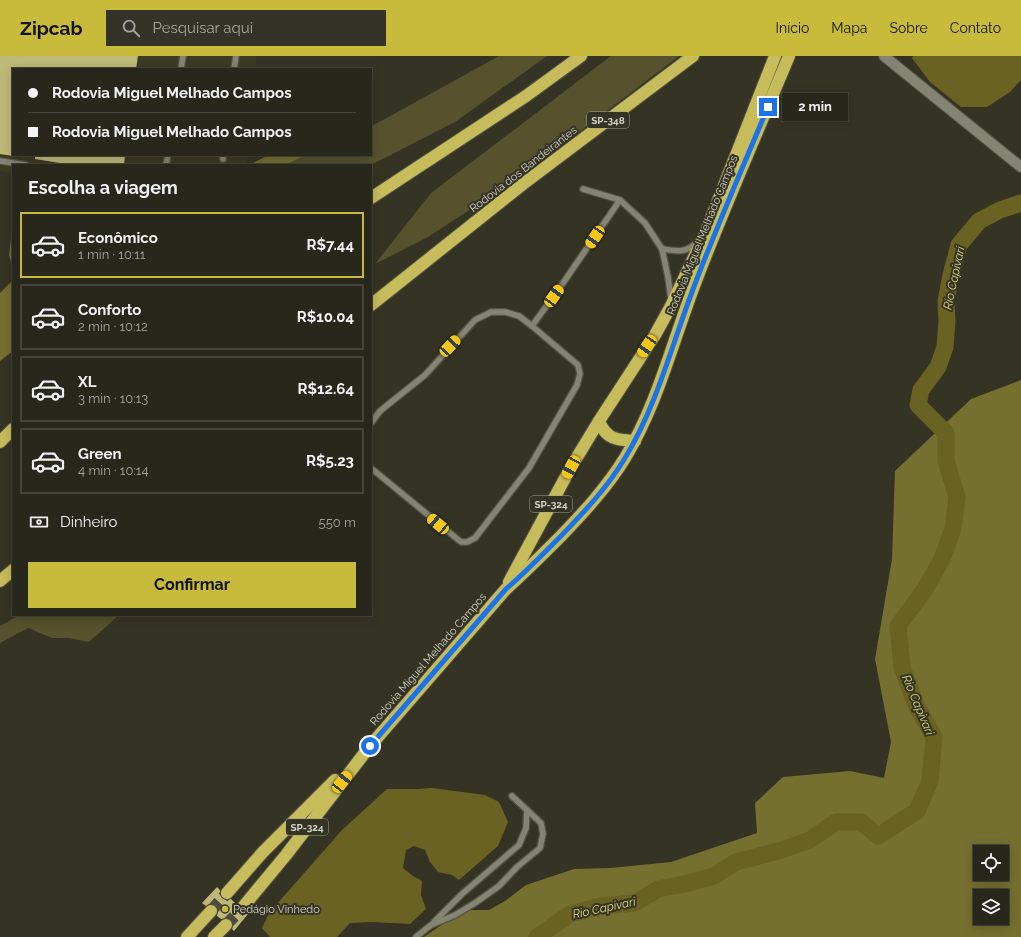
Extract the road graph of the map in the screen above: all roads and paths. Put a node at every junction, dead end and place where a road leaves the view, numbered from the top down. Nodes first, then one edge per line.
1 (183, 56) edge
2 (236, 56) edge
3 (582, 56) edge
4 (693, 56) edge
5 (775, 56) edge
6 (884, 56) edge
7 (789, 59) edge
8 (181, 68) edge
9 (234, 68) edge
10 (0, 161) edge
11 (20, 164) edge
12 (1021, 167) edge
13 (583, 189) dead end
14 (372, 197) edge
15 (620, 200) junction
16 (705, 234) junction
17 (662, 249) junction
18 (372, 304) edge
19 (671, 306) junction
20 (532, 326) junction
21 (599, 421) junction
22 (372, 422) edge
23 (12, 431) edge
24 (635, 440) junction
25 (0, 442) edge
26 (372, 469) edge
27 (12, 571) edge
28 (0, 581) edge
29 (506, 589) junction
30 (370, 746) junction
31 (512, 796) dead end
32 (527, 810) junction
33 (227, 893) tunnel mouth
34 (243, 907) tunnel mouth
35 (211, 912) tunnel mouth
36 (226, 925) tunnel mouth
37 (431, 925) junction
38 (187, 937) edge
39 (214, 937) edge
40 (416, 937) edge

1 - 8 lane
2 - 9 lane
3 - 14 highway
4 - 18 highway, Rodovia dos Bandeirantes / SP-348
5 - 16 highway, Rodovia Miguel Melhado Campos / SP-324
6 - 12 street
7 - 24 highway, Rodovia Miguel Melhado Campos / SP-324
10 - 11 lane
13 - 15 lane
15 - 17 lane
15 - 20 lane
16 - 17 lane
16 - 19 highway, Rodovia Miguel Melhado Campos / SP-324
17 - 19 lane
19 - 21 highway, Rodovia Miguel Melhado Campos / SP-324
20 - 22 lane
20 - 26 lane
21 - 24 highway
21 - 29 highway, Rodovia Miguel Melhado Campos / SP-324
23 - 25 highway
24 - 29 highway, Rodovia Miguel Melhado Campos / SP-324
27 - 28 highway
29 - 30 highway, Rodovia Miguel Melhado Campos / SP-324
30 - 33 highway, Rodovia Miguel Melhado Campos / SP-324
30 - 34 highway, Rodovia Miguel Melhado Campos / SP-324
31 - 32 lane
32 - 37 lane
32 - 37 lane
35 - 38 highway
36 - 39 highway
37 - 40 lane

